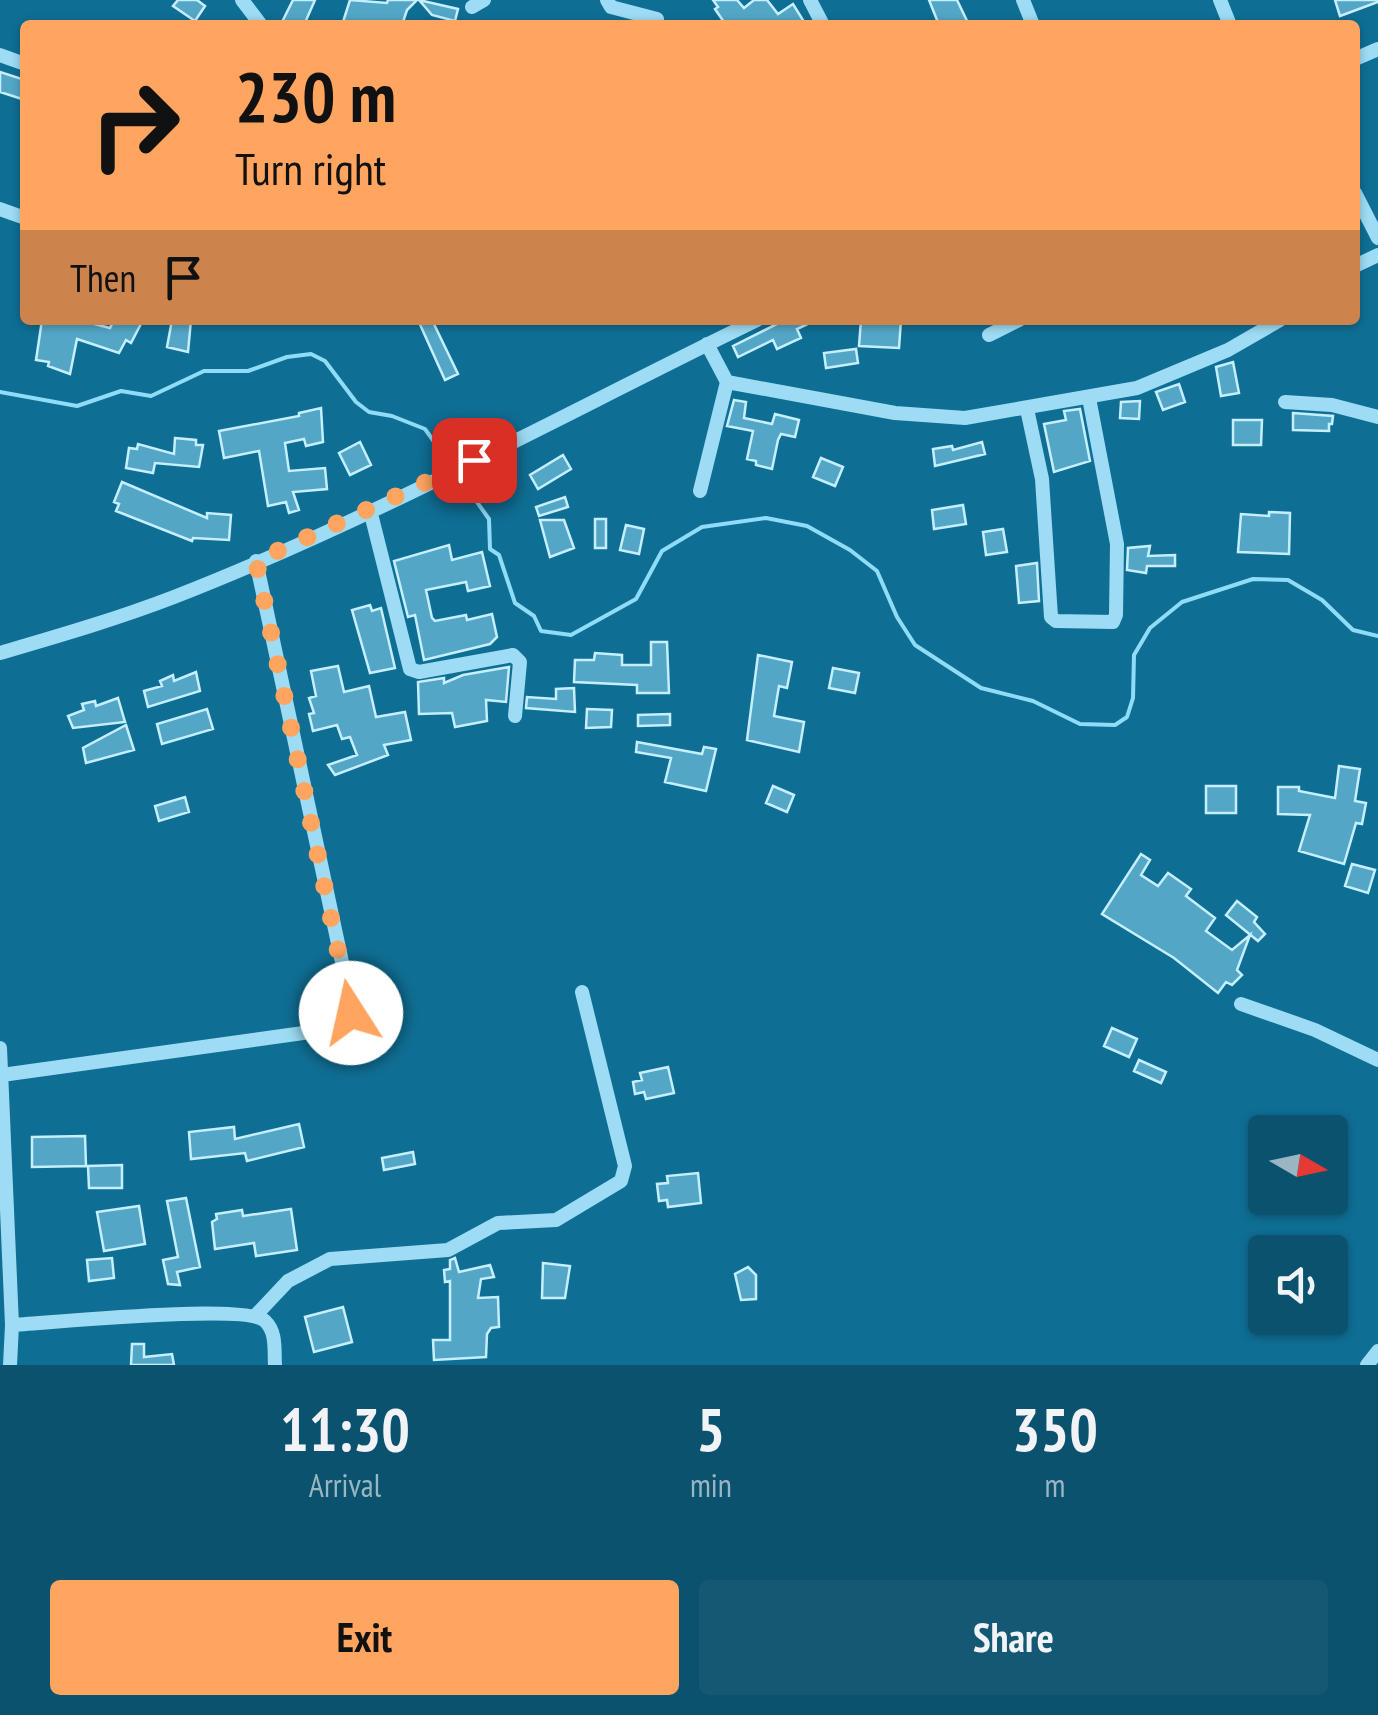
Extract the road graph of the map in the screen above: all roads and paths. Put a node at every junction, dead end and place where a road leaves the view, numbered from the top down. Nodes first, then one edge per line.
1 (607, 0) edge
2 (657, 20) dead end
3 (1360, 203) edge
4 (1378, 238) edge
5 (747, 325) edge
6 (1009, 325) edge
7 (1273, 325) edge
8 (989, 335) dead end
9 (707, 344) junction
10 (727, 382) junction
11 (1090, 398) junction
12 (1285, 402) dead end
13 (1026, 409) junction
14 (1378, 418) edge
15 (700, 490) dead end
16 (370, 510) junction
17 (256, 561) junction
18 (0, 653) edge
19 (516, 716) dead end
20 (582, 992) dead end
21 (1241, 1004) dead end
22 (0, 1048) edge
23 (1378, 1060) edge
24 (2, 1075) edge
25 (256, 1315) junction
26 (12, 1325) junction
27 (1378, 1351) edge
28 (10, 1365) edge
29 (275, 1365) edge
30 (1367, 1365) edge

1 - 2 street
3 - 4 street
5 - 9 street
6 - 8 street
7 - 11 street
9 - 10 street
9 - 16 street
10 - 13 street
10 - 15 street
11 - 13 street
11 - 13 street
12 - 14 street
16 - 17 street
16 - 19 street
17 - 18 street
17 - 24 street
20 - 25 street
21 - 23 street
22 - 24 street
24 - 26 street
25 - 26 street
25 - 29 street
26 - 28 street
27 - 30 street

